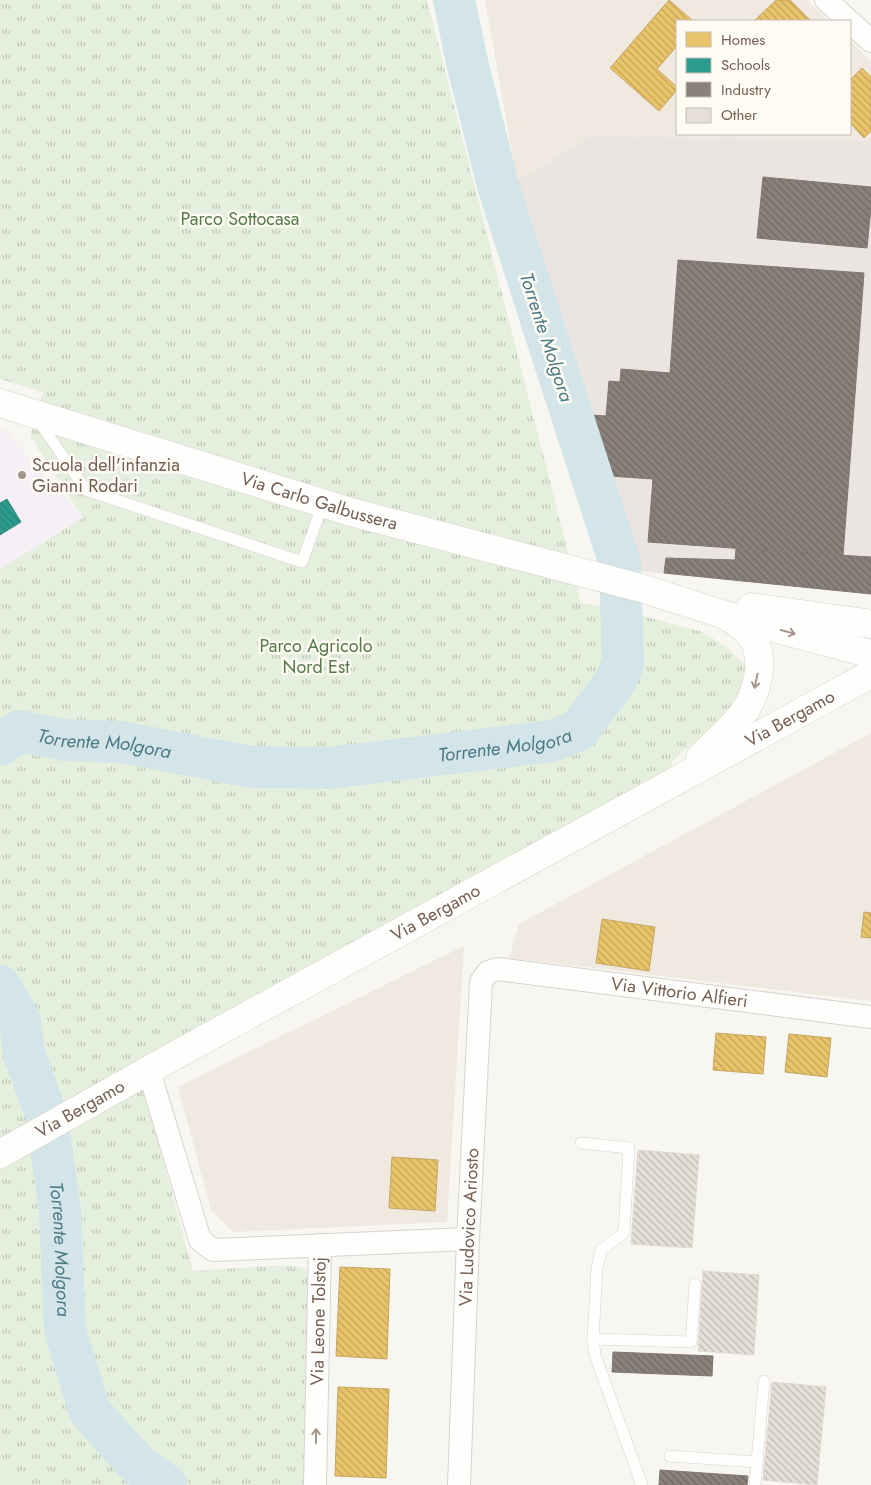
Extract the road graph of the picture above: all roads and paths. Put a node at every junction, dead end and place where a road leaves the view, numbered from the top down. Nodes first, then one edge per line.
1 (826, 0) edge
2 (847, 20) edge
3 (851, 24) edge
4 (871, 42) edge
5 (0, 403) edge
6 (34, 413) junction
7 (323, 504) junction
8 (641, 588) junction
9 (788, 612) junction
10 (871, 612) edge
11 (722, 614) junction
12 (871, 624) edge
13 (871, 654) edge
14 (871, 674) edge
15 (678, 780) junction
16 (488, 972) joint
17 (871, 1016) edge
18 (149, 1071) junction
19 (581, 1144) dead end
20 (4, 1152) edge
21 (468, 1239) junction
22 (320, 1245) junction
23 (695, 1284) dead end
24 (593, 1339) junction
25 (764, 1380) dead end
26 (670, 1456) dead end
27 (757, 1462) junction
28 (315, 1485) edge
29 (459, 1485) edge
30 (642, 1485) edge
31 (755, 1485) edge

1 - 2 street
3 - 4 street
5 - 6 street, Via Carlo Galbussera
6 - 7 street, Via Carlo Galbussera
6 - 7 lane
7 - 8 street, Via Carlo Galbussera
8 - 9 street, Via Carlo Galbussera
8 - 11 street, Via Carlo Galbussera
9 - 10 street, Via Carlo Galbussera
9 - 12 street, Via Carlo Galbussera
11 -> 13 street, Via Carlo Galbussera
11 -> 15 street, Via Carlo Galbussera
14 - 15 street, Via Bergamo
15 - 18 street, Via Bergamo
16 - 17 street, Via Vittorio Alfieri
16 - 21 street, Via Ludovico Ariosto
18 - 20 street, Via Bergamo
18 - 22 street
19 - 24 lane
21 - 22 street, Via Leone Tolstoj
21 - 29 street, Via Ludovico Ariosto
28 -> 22 street, Via Leone Tolstoj
23 - 24 lane
24 - 30 lane
25 - 27 lane
26 - 27 lane
27 - 31 lane

